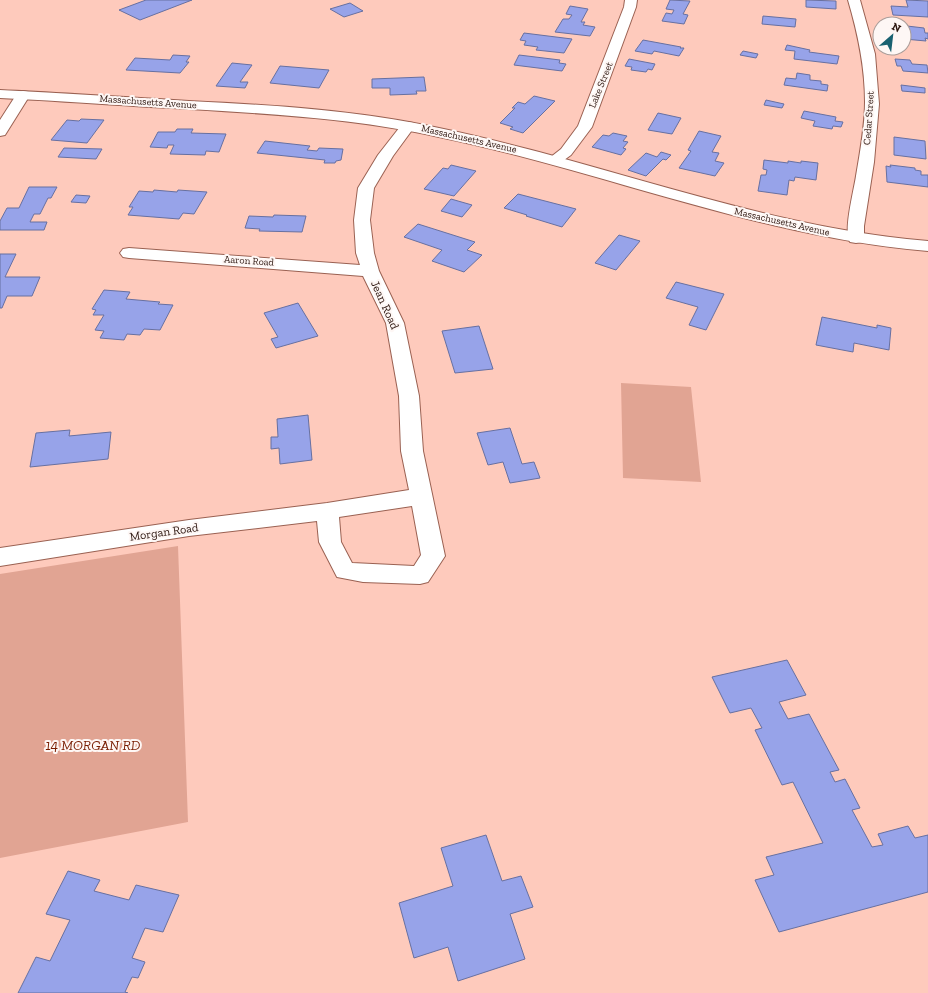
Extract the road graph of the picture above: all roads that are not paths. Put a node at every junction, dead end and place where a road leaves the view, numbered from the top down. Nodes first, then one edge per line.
1 (631, 0) edge
2 (854, 0) edge
3 (0, 94) edge
4 (23, 95) junction
5 (408, 126) junction
6 (0, 132) edge
7 (555, 160) junction
8 (856, 238) junction
9 (928, 246) edge
10 (129, 253) dead end
11 (370, 271) junction
12 (421, 496) junction
13 (327, 511) junction
14 (0, 557) edge

1 - 7 street, Lake Street
2 - 8 street, Cedar Street
3 - 4 street, Massachusetts Avenue
4 - 5 street, Massachusetts Avenue
4 - 6 street
5 - 7 street, Massachusetts Avenue
5 - 11 street, Jean Road
7 - 8 street, Massachusetts Avenue
8 - 9 street, Massachusetts Avenue
10 - 11 street, Aaron Road
11 - 12 street, Jean Road
12 - 13 street
12 - 13 street, Jean Road
13 - 14 street, Morgan Road

